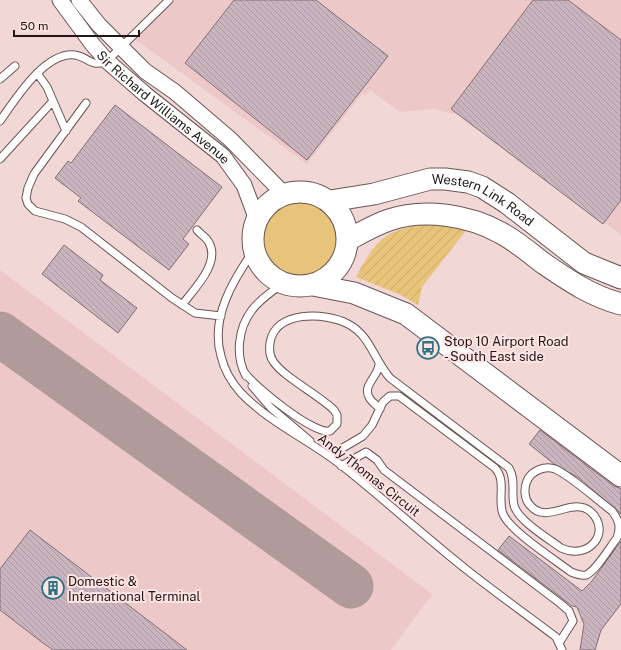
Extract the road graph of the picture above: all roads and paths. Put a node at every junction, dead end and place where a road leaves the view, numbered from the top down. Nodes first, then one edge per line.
1 (60, 0) edge
2 (79, 0) edge
3 (169, 0) edge
4 (120, 47) junction
5 (106, 61) junction
6 (15, 66) dead end
7 (37, 73) junction
8 (0, 79) edge
9 (53, 102) junction
10 (86, 103) dead end
11 (0, 121) edge
12 (66, 131) junction
13 (0, 158) edge
14 (284, 194) junction
15 (330, 201) junction
16 (257, 220) junction
17 (197, 230) dead end
18 (348, 240) junction
19 (254, 250) junction
20 (621, 278) edge
21 (283, 283) junction
22 (313, 285) junction
23 (621, 304) edge
24 (182, 305) junction
25 (221, 316) junction
26 (379, 362) junction
27 (245, 373) junction
28 (380, 409) junction
29 (318, 448) junction
30 (329, 456) junction
31 (341, 466) junction
32 (621, 476) edge
33 (559, 643) junction
34 (562, 650) edge

1 - 5 street, Sir Richard Williams Avenue
2 - 4 street, Sir Richard Williams Avenue
3 - 4 lane
4 - 5 lane
4 - 14 street, Sir Richard Williams Avenue
5 - 7 lane
5 - 16 street, Sir Richard Williams Avenue
6 - 8 lane
7 - 9 lane
7 - 11 lane
9 - 12 lane
9 - 13 lane
10 - 12 lane
12 - 24 lane
14 - 15 street
14 - 16 street
15 - 18 street
15 - 20 street, Western Link Road
16 - 19 street
17 - 24 lane
18 - 22 street
18 - 23 street, Western Link Road
19 - 21 street
19 - 25 lane, Andy Thomas Circuit
21 - 22 street
21 - 27 lane
22 - 32 street
24 - 25 lane
25 - 29 lane, Andy Thomas Circuit
26 - 27 lane
26 - 28 lane
26 - 28 lane
27 - 29 lane
28 - 30 lane
29 - 30 lane, Andy Thomas Circuit
30 - 31 lane, Andy Thomas Circuit
31 - 33 lane, Andy Thomas Circuit
31 - 33 lane
33 - 34 lane, Andy Thomas Circuit

